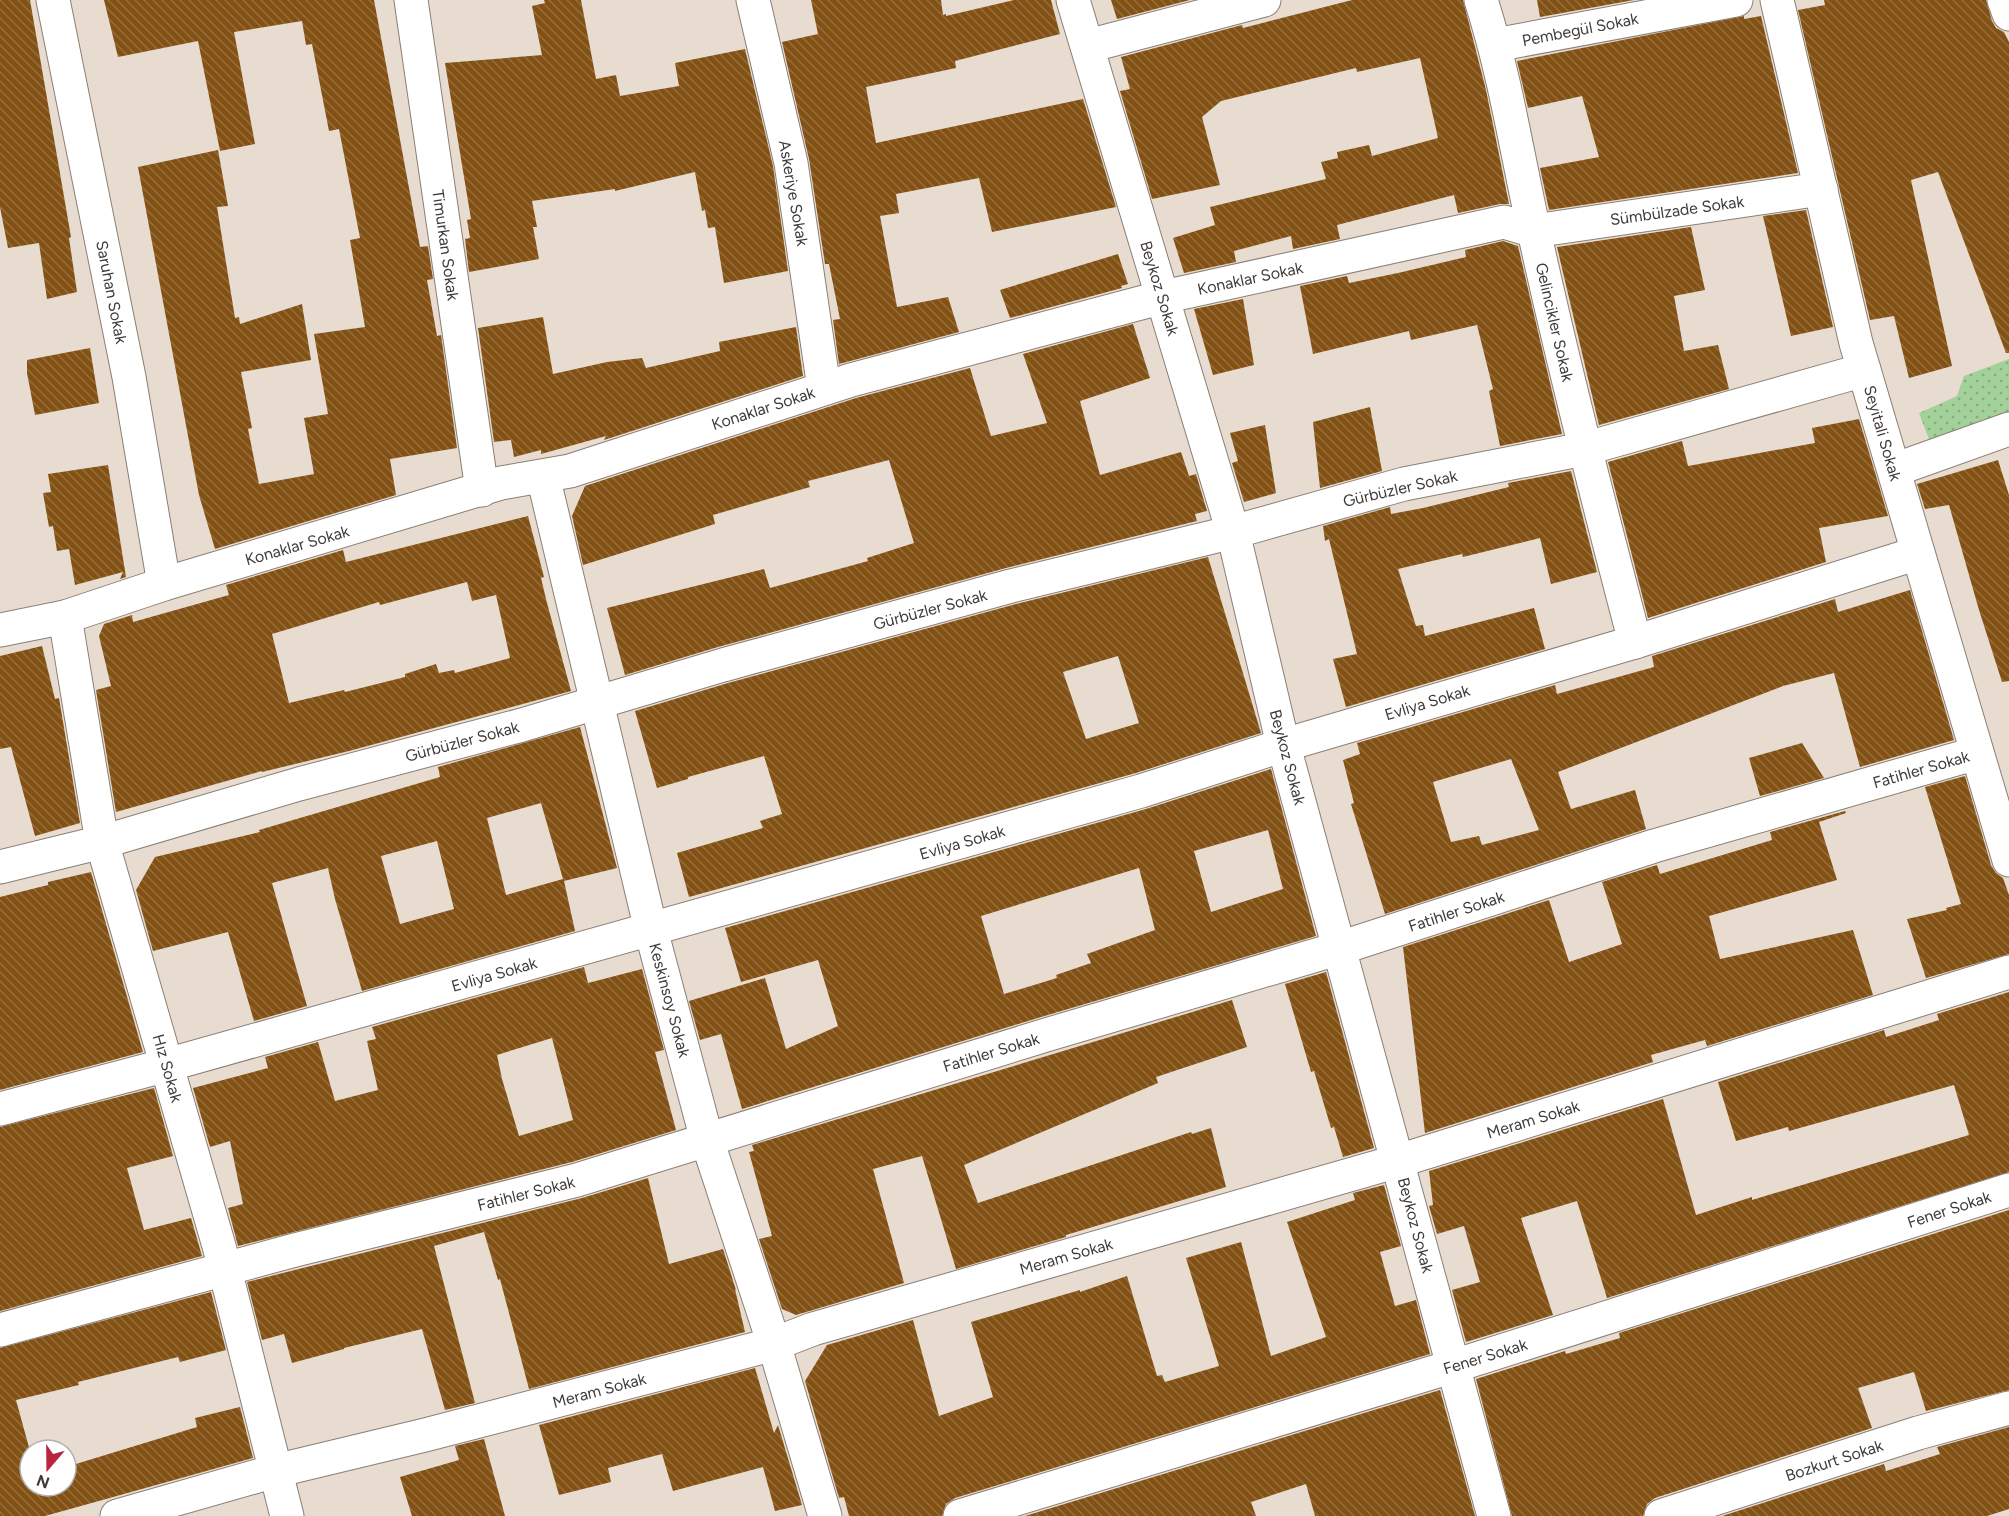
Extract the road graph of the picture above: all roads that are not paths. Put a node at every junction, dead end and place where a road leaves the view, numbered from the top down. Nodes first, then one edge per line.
1 (53, 0) edge
2 (411, 0) edge
3 (753, 0) edge
4 (1073, 0) edge
5 (1264, 0) edge
6 (1481, 0) edge
7 (1736, 0) edge
8 (1777, 0) edge
9 (2004, 0) edge
10 (2009, 14) edge
11 (1495, 45) junction
12 (1088, 46) junction
13 (1821, 189) junction
14 (1534, 231) junction
15 (1163, 297) junction
16 (1864, 370) junction
17 (824, 388) junction
18 (2009, 429) edge
19 (1584, 449) junction
20 (1894, 470) junction
21 (543, 476) junction
22 (482, 490) junction
23 (1233, 532) junction
24 (1918, 553) junction
25 (164, 584) junction
26 (65, 617) junction
27 (0, 630) edge
28 (1635, 642) junction
29 (597, 703) junction
30 (1284, 746) junction
31 (1977, 753) junction
32 (102, 842) junction
33 (2009, 860) edge
34 (0, 867) edge
35 (651, 930) junction
36 (1340, 948) junction
37 (2009, 972) edge
38 (167, 1065) junction
39 (0, 1109) edge
40 (707, 1140) junction
41 (1398, 1161) junction
42 (2009, 1190) edge
43 (225, 1270) junction
44 (0, 1330) edge
45 (774, 1344) junction
46 (1454, 1366) junction
47 (2009, 1408) edge
48 (275, 1471) junction
49 (117, 1516) edge
50 (287, 1516) edge
51 (825, 1516) edge
52 (960, 1516) edge
53 (1494, 1516) edge
54 (1661, 1516) edge

1 - 25 street, Saruhan Sokak
2 - 22 street, Timurkan Sokak
3 - 17 street, Askeriye Sokak
4 - 12 street, Beykoz Sokak
5 - 12 street
6 - 11 street, Gelincikler Sokak
7 - 11 street, Pembegül Sokak
8 - 13 street, Seyitali Sokak
9 - 10 street
11 - 14 street, Gelincikler Sokak
12 - 15 street, Beykoz Sokak
13 - 14 street, Sümbülzade Sokak
13 - 16 street, Seyitali Sokak
14 - 15 street, Konaklar Sokak
14 - 19 street, Gelincikler Sokak
15 - 17 street, Konaklar Sokak
15 - 23 street, Beykoz Sokak
16 - 19 street, Gürbüzler Sokak
16 - 20 street, Seyitali Sokak
17 - 21 street, Konaklar Sokak
18 - 20 street
19 - 23 street, Gürbüzler Sokak
19 - 28 street, Gelincikler Sokak
20 - 24 street, Seyitali Sokak
21 - 22 street, Konaklar Sokak
21 - 29 street, Keskinsoy Sokak
22 - 25 street, Konaklar Sokak
23 - 29 street, Gürbüzler Sokak
23 - 30 street, Beykoz Sokak
24 - 28 street, Evliya Sokak
24 - 31 street, Seyitali Sokak
25 - 26 street, Konaklar Sokak
26 - 27 street, Konaklar Sokak
26 - 32 street, Hız Sokak
28 - 30 street, Evliya Sokak
29 - 32 street, Gürbüzler Sokak
29 - 35 street, Keskinsoy Sokak
30 - 35 street, Evliya Sokak
30 - 36 street, Beykoz Sokak
31 - 33 street, Seyitali Sokak
31 - 36 street, Fatihler Sokak
32 - 34 street, Gürbüzler Sokak
32 - 38 street, Hız Sokak
35 - 38 street, Evliya Sokak
35 - 40 street, Keskinsoy Sokak
36 - 40 street, Fatihler Sokak
36 - 41 street, Beykoz Sokak
37 - 41 street, Meram Sokak
38 - 39 street, Evliya Sokak
38 - 43 street, Hız Sokak
40 - 43 street, Fatihler Sokak
40 - 45 street, Keskinsoy Sokak
41 - 45 street, Meram Sokak
41 - 46 street, Beykoz Sokak
42 - 46 street, Fener Sokak
43 - 44 street, Fatihler Sokak
43 - 48 street, Hız Sokak
45 - 48 street, Meram Sokak
45 - 51 street, Keskinsoy Sokak
46 - 52 street, Fener Sokak
46 - 53 street, Beykoz Sokak
47 - 54 street, Bozkurt Sokak
48 - 49 street, Meram Sokak
48 - 50 street, Hız Sokak

